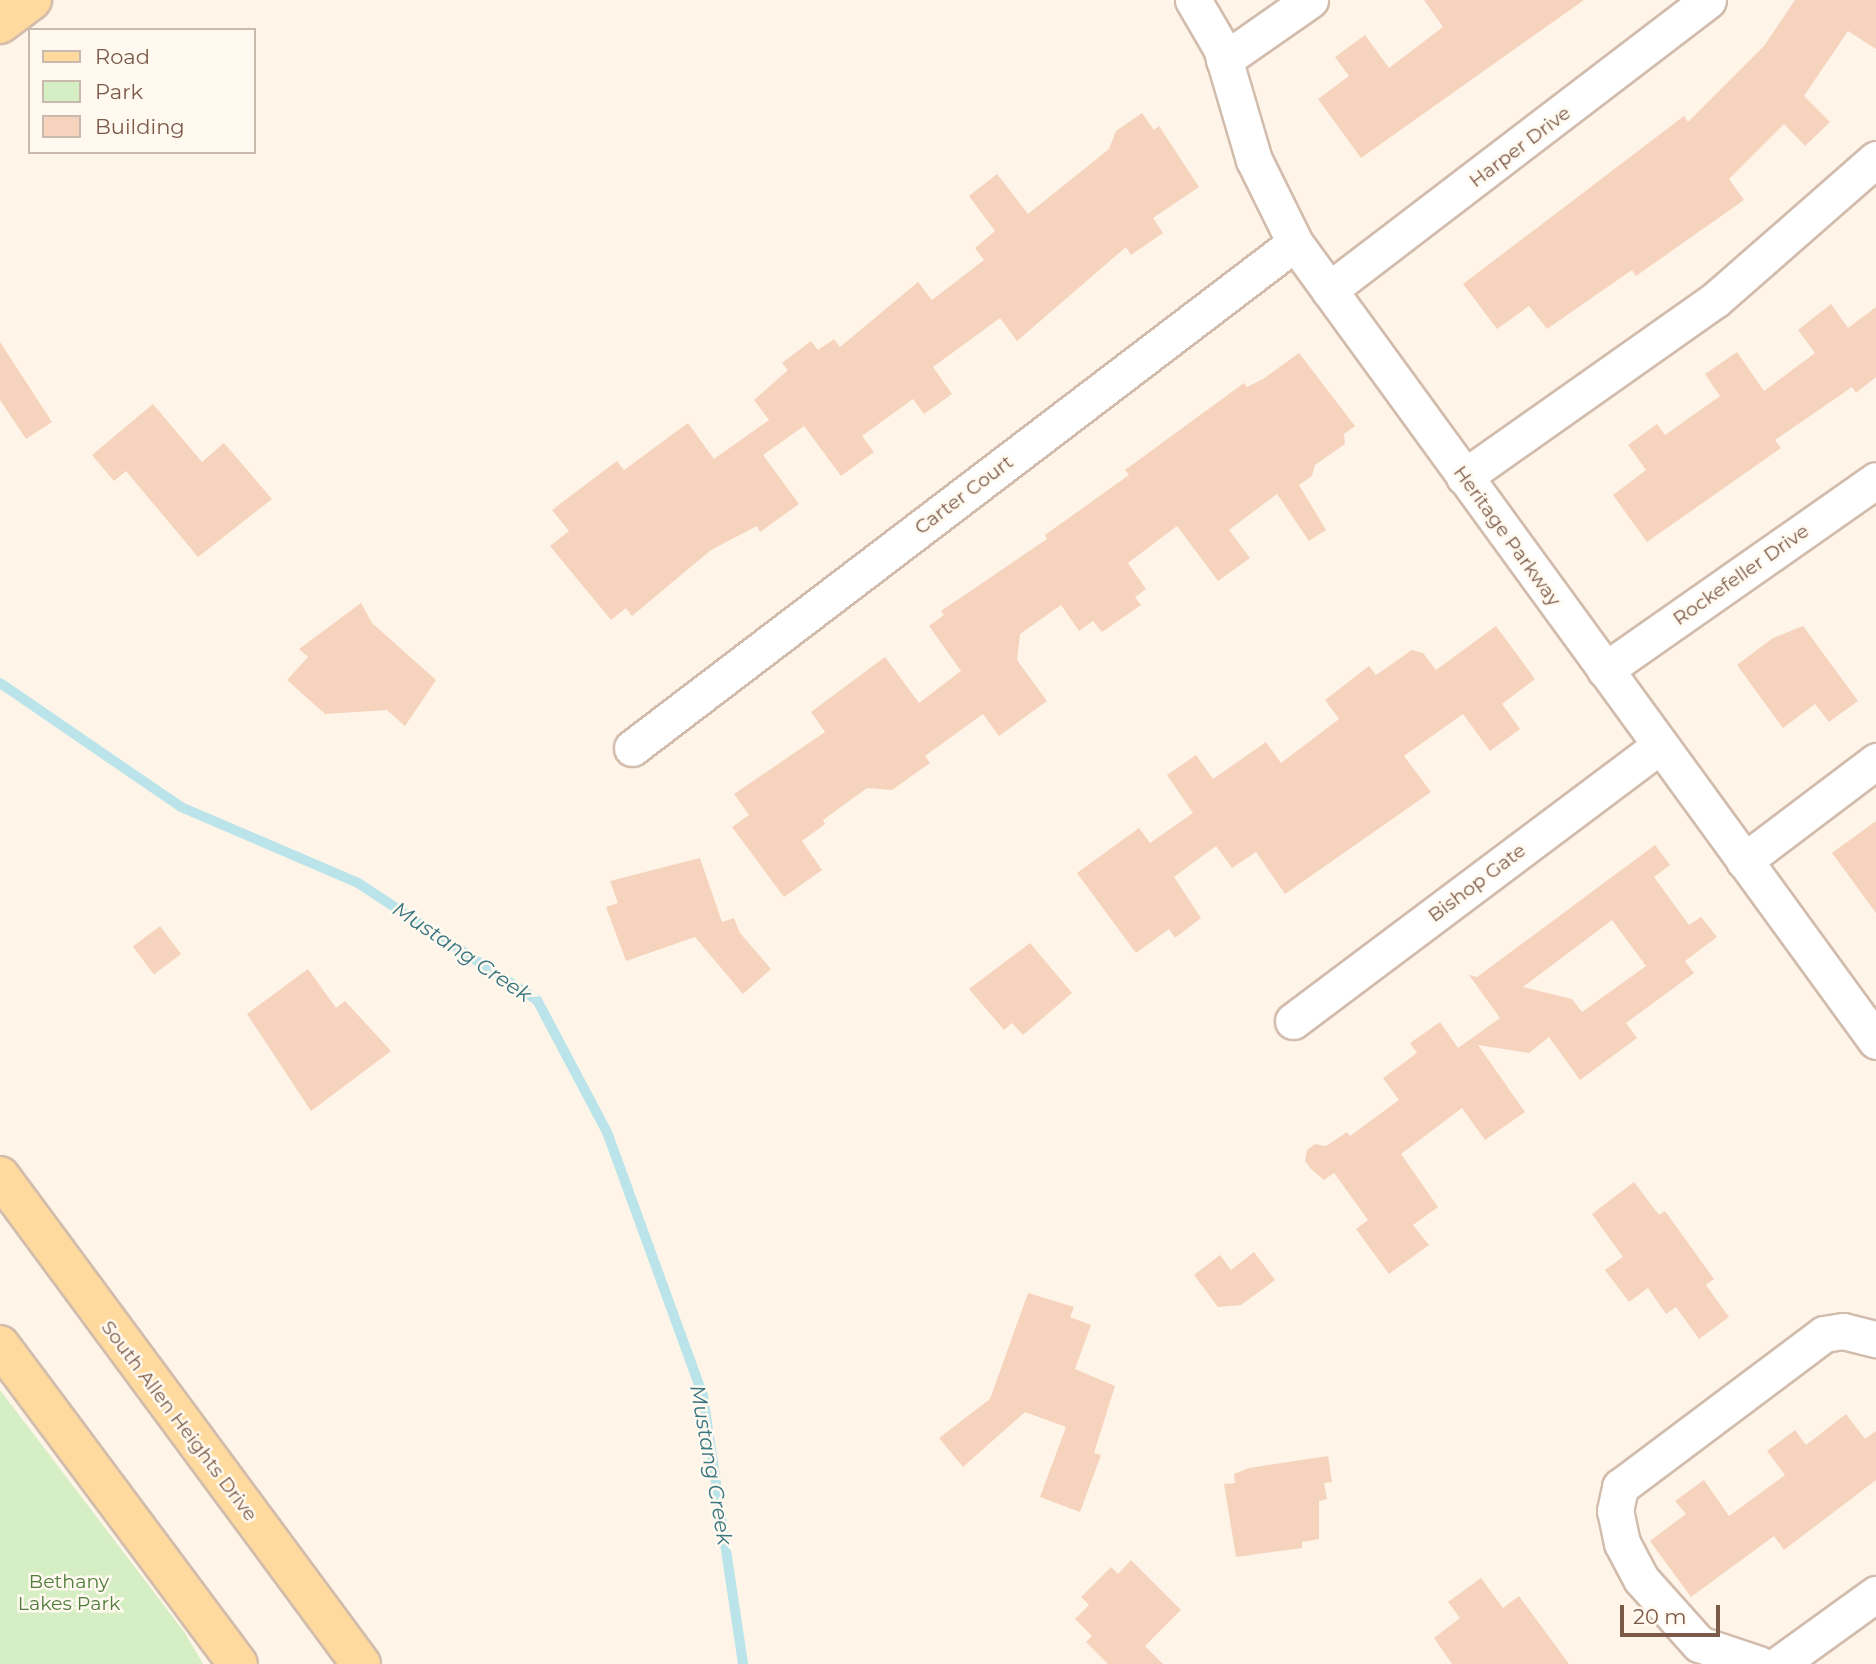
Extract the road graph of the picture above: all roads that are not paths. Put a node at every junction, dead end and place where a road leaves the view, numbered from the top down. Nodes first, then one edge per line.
1 (32, 0) edge
2 (1193, 0) edge
3 (1310, 0) edge
4 (1709, 0) edge
5 (0, 24) edge
6 (1224, 60) junction
7 (1876, 159) edge
8 (1295, 243) junction
9 (1329, 290) junction
10 (1464, 477) junction
11 (1876, 480) edge
12 (1605, 670) junction
13 (1660, 745) junction
14 (632, 748) dead end
15 (1876, 761) edge
16 (1744, 861) junction
17 (1293, 1021) dead end
18 (1876, 1041) edge
19 (0, 1176) edge
20 (1876, 1339) edge
21 (0, 1345) edge
22 (1876, 1594) edge
23 (238, 1664) edge
24 (360, 1664) edge
25 (1759, 1664) edge
26 (1779, 1664) edge

1 - 5 main road
2 - 6 street, Heritage Parkway
3 - 6 street
4 - 9 street, Harper Drive
6 - 8 street, Heritage Parkway
7 - 10 street
8 - 9 street, Heritage Parkway
8 - 14 street, Carter Court
9 - 10 street, Heritage Parkway
10 - 12 street, Heritage Parkway
11 - 12 street, Rockefeller Drive
12 - 13 street, Heritage Parkway
13 - 16 street, Heritage Parkway
13 - 17 street, Bishop Gate
15 - 16 street
16 - 18 street, Heritage Parkway
19 - 24 main road, South Allen Heights Drive
20 - 25 street
21 - 23 main road
22 - 26 street

